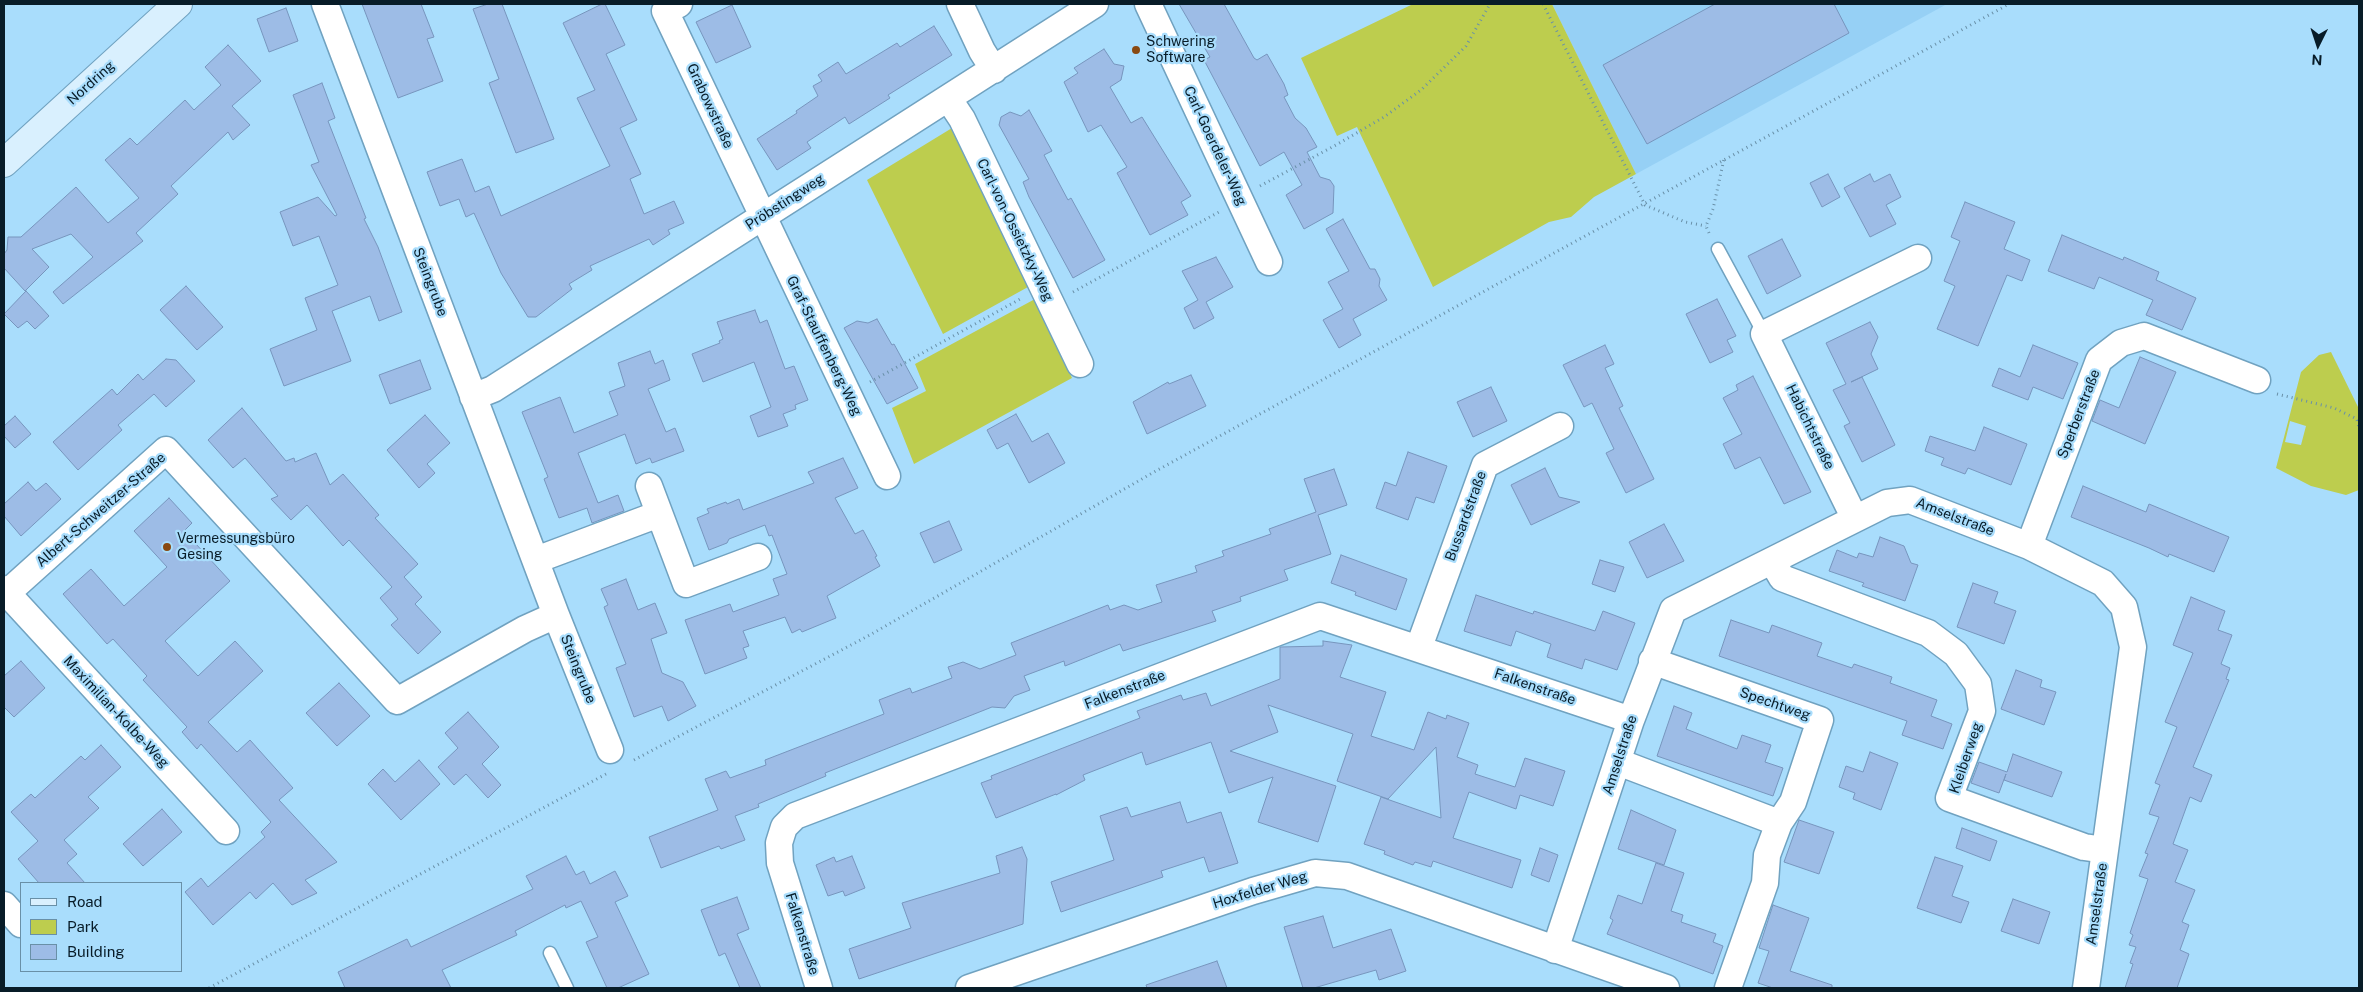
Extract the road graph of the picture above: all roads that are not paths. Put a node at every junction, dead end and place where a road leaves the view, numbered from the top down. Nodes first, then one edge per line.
1 (178, 4) edge
2 (326, 4) edge
3 (680, 4) edge
4 (960, 4) edge
5 (1095, 4) edge
6 (1148, 4) edge
7 (994, 70) junction
8 (948, 98) junction
9 (4, 163) edge
10 (762, 216) junction
11 (1718, 249) road end
12 (1918, 258) dead end
13 (1269, 262) dead end
14 (1764, 334) junction
15 (1080, 364) dead end
16 (2257, 380) road end
17 (473, 397) junction
18 (1560, 426) dead end
19 (887, 476) dead end
20 (650, 486) dead end
21 (659, 514) junction
22 (1855, 520) junction
23 (2029, 546) junction
24 (758, 557) dead end
25 (536, 560) junction
26 (1772, 561) junction
27 (5, 593) edge
28 (556, 615) junction
29 (1419, 647) junction
30 (1652, 661) junction
31 (1631, 720) junction
32 (615, 762) road end
33 (1618, 762) junction
34 (1779, 823) junction
35 (226, 831) dead end
36 (2105, 850) junction
37 (4, 905) edge
38 (20, 923) edge
39 (1555, 950) junction
40 (550, 953) dead end
41 (1611, 979) edge
42 (567, 988) edge
43 (819, 988) edge
44 (969, 988) edge
45 (1666, 988) edge
46 (1728, 988) edge
47 (2086, 988) edge

1 - 9 main road, Nordring
2 - 17 street, Steingrube
3 - 10 street, Grabowstraße
4 - 7 street
5 - 7 street, Pröbstingweg
6 - 13 street, Carl-Goerdeler-Weg
7 - 8 street, Pröbstingweg
8 - 10 street, Pröbstingweg
8 - 15 street, Carl-von-Ossietzky-Weg
10 - 17 street, Pröbstingweg
10 - 19 street, Graf-Stauffenberg-Weg
11 - 14 lane, Habichtstraße
12 - 14 street
14 - 22 street, Habichtstraße
16 - 23 street, Sperberstraße
17 - 25 street, Steingrube
18 - 29 street, Bussardstraße
20 - 21 street
21 - 24 street
21 - 25 street
22 - 23 street, Amselstraße
22 - 26 street, Amselstraße
23 - 36 street, Amselstraße
25 - 28 street, Steingrube
26 - 30 street, Amselstraße
26 - 36 street, Kleiberweg
27 - 28 street, Albert-Schweitzer-Straße
27 - 35 street, Maximilian-Kolbe-Weg
28 - 32 street, Steingrube
29 - 31 street, Falkenstraße
29 - 43 street, Falkenstraße
30 - 31 street, Amselstraße
30 - 34 street, Spechtweg
31 - 33 street, Amselstraße
33 - 34 street
33 - 39 street, Amselstraße
34 - 46 street, Spechtweg
36 - 47 street, Amselstraße
37 - 38 street
39 - 41 street, Hoxfelder Weg
39 - 44 street, Hoxfelder Weg
40 - 42 lane
41 - 45 street, Hoxfelder Weg

